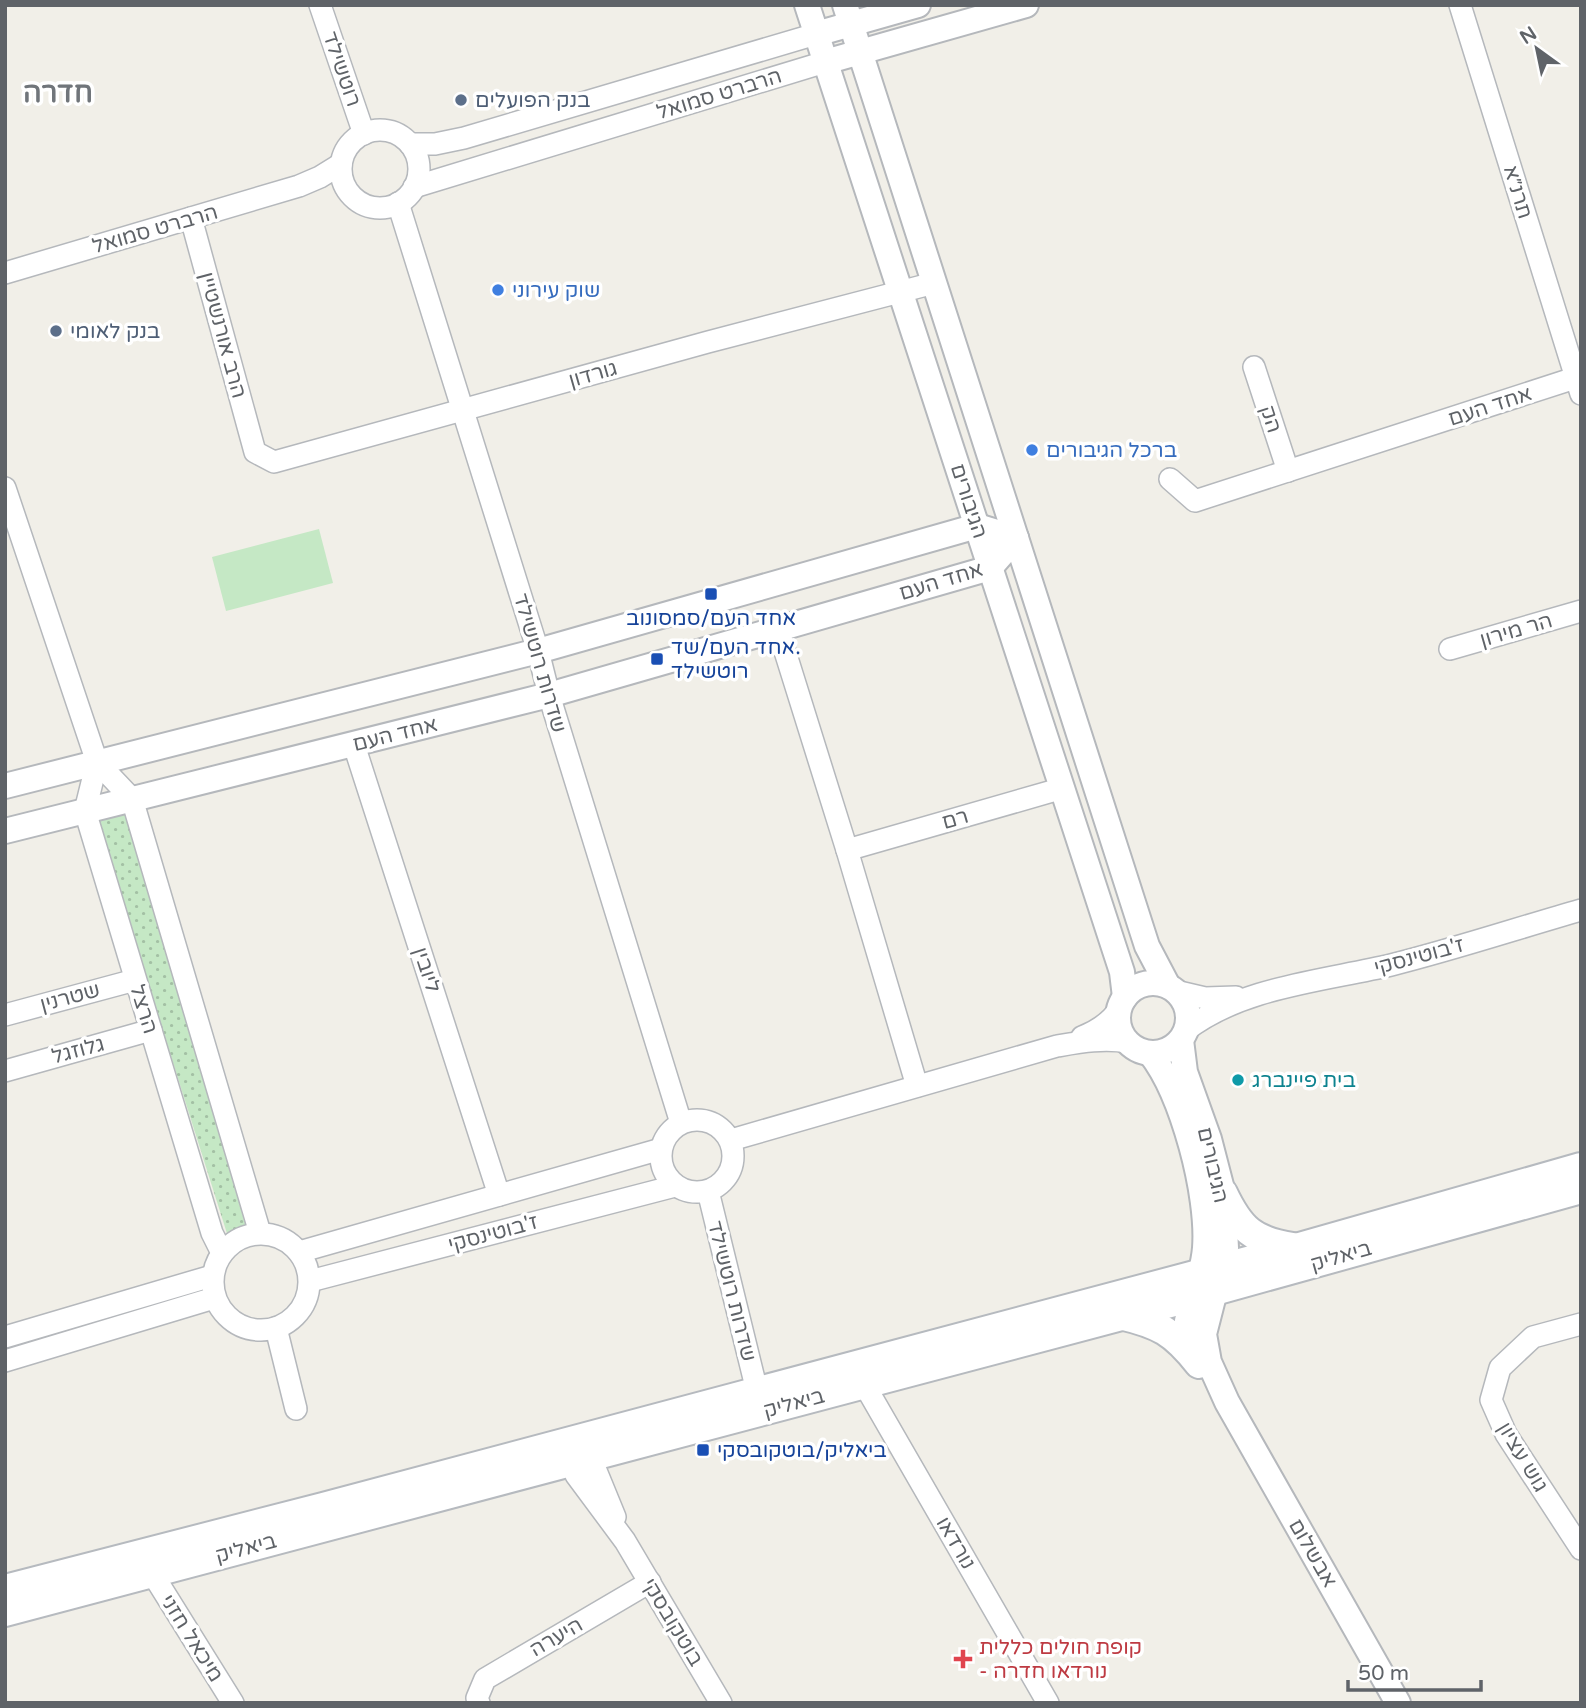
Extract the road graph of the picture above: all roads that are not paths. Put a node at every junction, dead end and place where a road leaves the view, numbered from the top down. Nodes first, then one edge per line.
1 (320, 5) edge
2 (807, 5) edge
3 (918, 5) edge
4 (1026, 5) edge
5 (1460, 5) edge
6 (848, 15) edge
7 (816, 34) junction
8 (859, 52) junction
9 (825, 62) junction
10 (364, 134) junction
11 (410, 144) junction
12 (341, 164) junction
13 (414, 187) junction
14 (398, 204) junction
15 (191, 218) junction
16 (5, 273) edge
17 (934, 283) junction
18 (900, 292) junction
19 (1254, 367) dead end
20 (1580, 383) edge
21 (463, 410) junction
22 (255, 452) joint
23 (1288, 471) junction
24 (1170, 479) dead end
25 (5, 488) edge
26 (977, 526) junction
27 (1016, 538) junction
28 (990, 568) junction
29 (1581, 611) edge
30 (778, 629) junction
31 (1450, 649) dead end
32 (538, 651) junction
33 (549, 695) junction
34 (354, 745) junction
35 (97, 762) junction
36 (5, 786) edge
37 (1063, 788) junction
38 (132, 799) junction
39 (85, 811) junction
40 (5, 831) edge
41 (847, 850) junction
42 (1581, 910) edge
43 (135, 980) junction
44 (1171, 989) junction
45 (1255, 996) junction
46 (1123, 1003) junction
47 (5, 1015) edge
48 (151, 1030) junction
49 (1183, 1035) junction
50 (1128, 1042) junction
51 (1057, 1046) junction
52 (1150, 1053) junction
53 (5, 1070) edge
54 (917, 1086) junction
55 (681, 1123) junction
56 (731, 1140) junction
57 (661, 1149) junction
58 (1581, 1167) edge
59 (676, 1186) junction
60 (1581, 1189) edge
61 (708, 1191) junction
62 (1223, 1194) junction
63 (499, 1195) junction
64 (260, 1233) junction
65 (1296, 1248) junction
66 (299, 1252) junction
67 (222, 1253) junction
68 (212, 1276) junction
69 (310, 1281) junction
70 (1208, 1282) junction
71 (214, 1298) junction
72 (1120, 1315) junction
73 (1581, 1324) edge
74 (276, 1328) junction
75 (5, 1337) edge
76 (5, 1361) edge
77 (1199, 1364) junction
78 (864, 1384) junction
79 (757, 1391) junction
80 (1227, 1402) junction
81 (296, 1409) dead end
82 (579, 1452) junction
83 (1581, 1549) edge
84 (152, 1573) junction
85 (650, 1582) junction
86 (5, 1589) edge
87 (5, 1612) edge
88 (233, 1703) edge
89 (480, 1703) edge
90 (721, 1703) edge
91 (1048, 1703) edge
92 (1398, 1703) edge

1 - 10 street, רוטשילד
2 - 7 street, הגיבורים
3 - 6 street, הרברט סמואל
4 - 8 street, הרברט סמואל
5 - 20 street, תרנ״א
6 - 7 street, הרברט סמואל
6 - 8 street, הגיבורים
7 - 9 street, הגיבורים
7 - 11 street, הרברט סמואל
8 - 9 street, הרברט סמואל
8 - 17 street, הגיבורים
9 - 13 street, הרברט סמואל
9 - 18 street, הגיבורים
10 - 11 street
10 - 12 street
11 - 13 street
12 - 14 street
12 - 15 street, הרברט סמואל
13 - 14 street
14 - 21 street, שדרות רוטשילד
15 - 16 street, הרברט סמואל
15 - 22 street, הרב אורנשטיין
17 - 18 street, גורדון
17 - 27 street, הגיבורים
18 - 21 street, גורדון
18 - 26 street, הגיבורים
19 - 23 street, הק
20 - 23 street, אחד העם
21 - 22 street, גורדון
21 - 32 street, שדרות רוטשילד
23 - 24 street, אחד העם
25 - 35 street
26 - 27 street, אחד העם
26 - 28 street, הגיבורים
26 - 32 street, אחד העם
27 - 28 street, אחד העם
27 - 44 street, הגיבורים
28 - 30 street, אחד העם
28 - 37 street, הגיבורים
29 - 31 street, הר מירון
30 - 33 street, אחד העם
30 - 41 street
32 - 33 street, שדרות רוטשילד
32 - 35 street, אחד העם
33 - 34 street, אחד העם
33 - 55 street, שדרות רוטשילד
34 - 38 street, אחד העם
34 - 63 street, ליובין
35 - 36 street, אחד העם
35 - 38 street
35 - 39 street
37 - 41 street, רם
37 - 46 street, הגיבורים
38 - 39 street, אחד העם
38 - 64 street
39 - 40 street, אחד העם
39 - 43 street, הרצל
41 - 54 street
42 - 45 street, ז'בוטינסקי
43 - 47 street, שטרנין
43 - 48 street, הרצל
44 - 45 street, ז'בוטינסקי
44 - 46 street
44 - 49 street
45 - 49 street, ז'בוטינסקי
46 - 50 street
46 - 51 street
48 - 53 street, גלוזגל
48 - 67 street, הרצל
49 - 52 street
49 - 62 street, הגיבורים
50 - 51 street
50 - 52 street
51 - 54 street
52 - 70 street, הגיבורים
54 - 56 street
55 - 56 street
55 - 57 street
56 - 61 street
57 - 59 street
57 - 63 street, ז'בוטינסקי
58 - 65 main road, ביאליק
59 - 61 street
59 - 69 street, ז'בוטינסקי
60 - 70 main road, ביאליק
61 - 79 street, שדרות רוטשילד
62 - 65 main road
62 - 70 street, הגיבורים
63 - 66 street, ז'בוטינסקי
64 - 66 street
64 - 67 street
65 - 70 main road, ביאליק
66 - 69 street
67 - 68 street
68 - 71 street
68 - 75 street
69 - 74 street
70 - 72 main road, ביאליק
70 - 77 street, אבשלום
70 - 79 main road, ביאליק
70 - 80 street, אבשלום
71 - 74 street
71 - 76 street
72 - 77 main road
72 - 78 main road, ביאליק
73 - 83 street, גוש עציון
74 - 81 street
77 - 80 street, אבשלום
78 - 82 main road, ביאליק
78 - 91 street, נורדאו
79 - 82 main road, ביאליק
80 - 92 street, אבשלום
82 - 84 main road, ביאליק
82 - 85 street, בוטקובסקי
82 - 86 main road, ביאליק
84 - 87 main road, ביאליק
84 - 88 street, מיכאל חזני
85 - 89 street, היערה
85 - 90 street, בוטקובסקי

